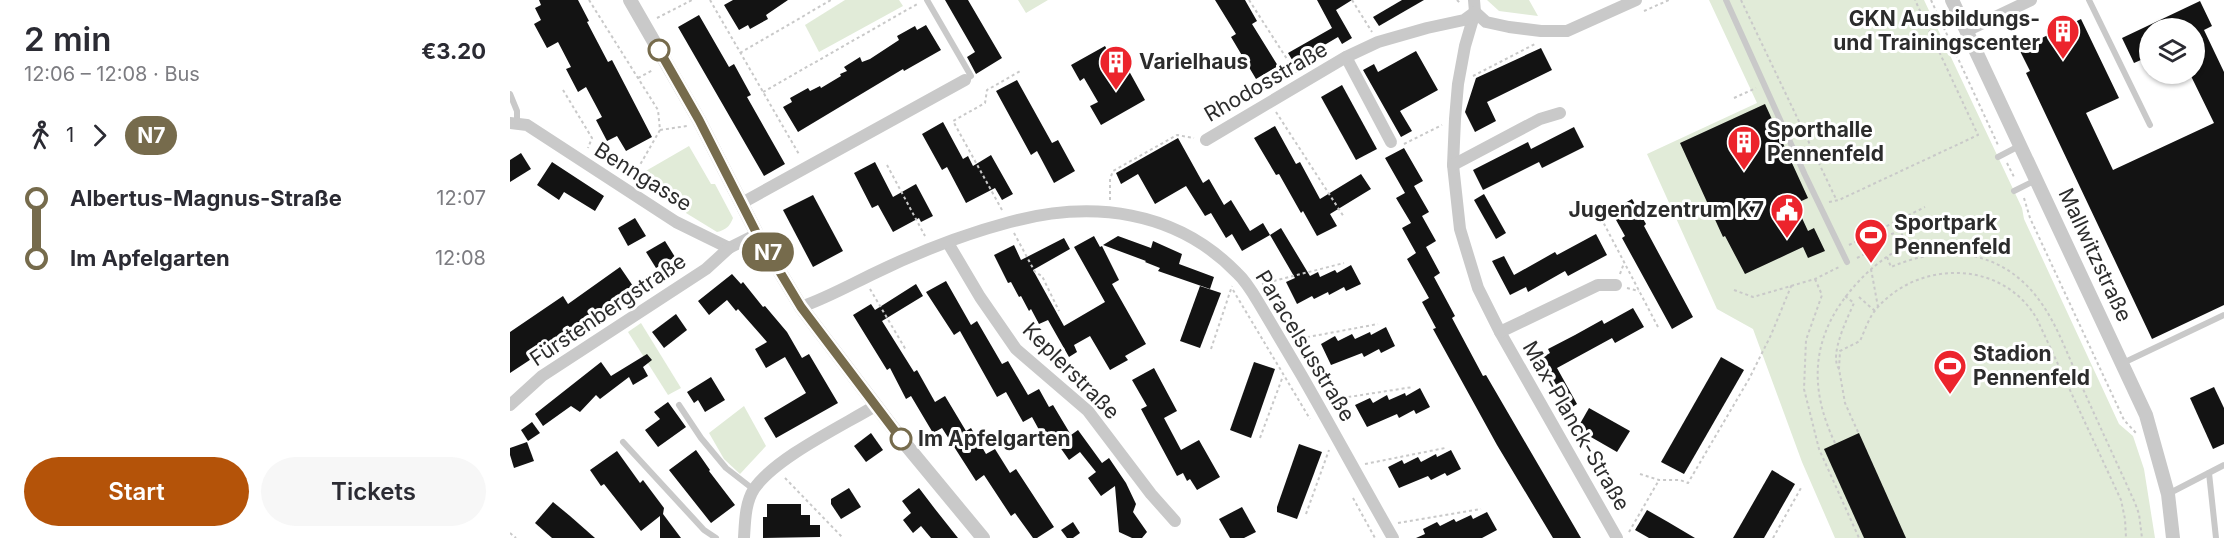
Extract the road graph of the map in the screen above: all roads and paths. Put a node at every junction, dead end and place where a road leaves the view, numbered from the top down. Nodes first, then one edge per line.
1 (589, 0) edge
2 (630, 0) edge
3 (692, 0) edge
4 (710, 0) edge
5 (831, 0) edge
6 (925, 0) edge
7 (1249, 0) edge
8 (1352, 0) edge
9 (1457, 0) edge
10 (1636, 0) edge
11 (1726, 0) edge
12 (1741, 0) edge
13 (1916, 0) edge
14 (1931, 0) edge
15 (1952, 0) edge
16 (2031, 0) edge
17 (2089, 0) edge
18 (1461, 4) dead end
19 (1475, 6) edge
20 (644, 25) junction
21 (1966, 31) junction
22 (1378, 42) junction
23 (1536, 43) dead end
24 (740, 53) junction
25 (1346, 57) junction
26 (1022, 70) dead end
27 (649, 72) dead end
28 (638, 78) junction
29 (965, 80) joint
30 (1303, 83) junction
31 (1458, 84) junction
32 (1764, 84) junction
33 (563, 90) dead end
34 (763, 92) junction
35 (510, 94) edge
36 (1734, 98) dead end
37 (1270, 102) junction
38 (1560, 113) dead end
39 (1455, 119) junction
40 (514, 123) edge
41 (2150, 125) dead end
42 (683, 128) dead end
43 (660, 130) junction
44 (1206, 140) joint
45 (1391, 142) joint
46 (2021, 145) junction
47 (2000, 156) junction
48 (582, 162) junction
49 (886, 165) dead end
50 (1454, 165) junction
51 (807, 167) junction
52 (2037, 179) junction
53 (2017, 189) junction
54 (626, 190) junction
55 (742, 203) junction
56 (1925, 207) dead end
57 (1111, 212) junction
58 (1344, 217) dead end
59 (1930, 217) dead end
60 (1600, 218) dead end
61 (1008, 222) junction
62 (1896, 222) junction
63 (1901, 230) junction
64 (757, 234) junction
65 (1857, 242) dead end
66 (948, 243) junction
67 (729, 248) junction
68 (932, 249) junction
69 (1887, 257) junction
70 (1847, 262) junction
71 (1344, 263) dead end
72 (1871, 269) junction
73 (1237, 272) junction
74 (864, 279) junction
75 (1815, 279) junction
76 (1792, 284) junction
77 (1616, 285) dead end
78 (1248, 286) junction
79 (1232, 288) junction
80 (1734, 290) dead end
81 (1845, 296) junction
82 (1859, 297) dead end
83 (801, 307) junction
84 (1876, 309) junction
85 (1059, 311) dead end
86 (2224, 315) edge
87 (1378, 324) dead end
88 (1658, 327) dead end
89 (1500, 332) junction
90 (1210, 349) dead end
91 (906, 350) dead end
92 (1288, 352) junction
93 (2123, 363) junction
94 (1839, 369) junction
95 (1284, 375) junction
96 (1413, 387) dead end
97 (510, 405) edge
98 (680, 405) dead end
99 (875, 406) junction
100 (1320, 407) junction
101 (1312, 423) dead end
102 (1857, 432) dead end
103 (1336, 434) junction
104 (2140, 437) dead end
105 (1260, 438) dead end
106 (623, 442) dead end
107 (1835, 443) dead end
108 (1445, 448) dead end
109 (1328, 451) junction
110 (1334, 461) dead end
111 (2224, 465) edge
112 (1354, 466) junction
113 (774, 467) junction
114 (2209, 473) junction
115 (1640, 474) dead end
116 (1659, 480) junction
117 (1801, 488) dead end
118 (754, 490) junction
119 (1349, 490) dead end
120 (2168, 494) junction
121 (1481, 509) dead end
122 (1306, 514) dead end
123 (1175, 521) dead end
124 (1386, 526) junction
125 (510, 533) edge
126 (516, 538) edge
127 (716, 538) edge
128 (744, 538) edge
129 (843, 538) edge
130 (983, 538) edge
131 (1375, 538) edge
132 (1393, 538) edge
133 (1617, 538) edge
134 (1626, 538) edge
135 (1773, 538) edge
136 (1859, 538) edge
137 (2126, 538) edge
138 (2142, 538) edge
139 (2173, 538) edge
140 (2216, 538) edge

1 - 28 path
2 - 20 street
3 - 20 path
4 - 24 path
5 - 24 path
6 - 29 lane
6 - 34 path
7 - 30 path
8 - 22 path
9 - 18 path
10 - 19 street
11 - 32 lane
12 - 13 path
14 - 47 path
15 - 21 street, Mallwitzstraße
16 - 21 street
17 - 41 lane
19 - 22 street, Rhodosstraße
19 - 31 street, Max-Planck-Straße
20 - 55 street
21 - 46 street, Mallwitzstraße
22 - 25 street, Rhodosstraße
23 - 31 path
24 - 34 path
25 - 30 street, Rhodosstraße
25 - 45 street, Rhodosstraße
26 - 61 path
27 - 28 path
28 - 43 path
29 - 51 street
30 - 37 street, Rhodosstraße
31 - 39 street, Max-Planck-Straße
32 - 36 path
32 - 70 lane
33 - 48 path
34 - 51 path
35 - 40 lane
37 - 44 street, Rhodosstraße
37 - 58 path
38 - 50 street
39 - 45 path
39 - 50 street, Max-Planck-Straße
40 - 48 street, Benngasse
42 - 43 path
43 - 54 path
44 - 57 path
46 - 47 lane
46 - 52 street, Mallwitzstraße
47 - 53 path
48 - 54 street, Benngasse
49 - 68 path
50 - 89 street, Max-Planck-Straße
51 - 55 street
52 - 53 lane
52 - 93 street, Mallwitzstraße
53 - 104 path
54 - 67 street, Benngasse
55 - 64 street
56 - 62 path
57 - 61 street, Paracelsusstraße
57 - 73 street, Paracelsusstraße
59 - 63 path
60 - 88 path
61 - 66 street, Paracelsusstraße
61 - 85 path
62 - 63 path
62 - 65 path
63 - 69 path
63 - 70 path
64 - 67 street
64 - 83 street
66 - 68 street, Paracelsusstraße
66 - 123 street, Keplerstraße
67 - 97 street, Fürstenbergstraße
68 - 74 street, Paracelsusstraße
69 - 72 path
69 - 138 path
70 - 75 path
71 - 78 path
72 - 81 path
72 - 84 path
73 - 78 street, Paracelsusstraße
73 - 79 path
74 - 83 street, Paracelsusstraße
74 - 91 path
75 - 76 path
75 - 136 path
76 - 80 path
76 - 116 path
77 - 89 street, Max-Planck-Straße
78 - 92 street, Paracelsusstraße
79 - 90 path
79 - 95 path
81 - 94 path
81 - 107 path
82 - 84 path
83 - 99 street
84 - 94 path
84 - 137 path
86 - 93 lane
87 - 92 path
89 - 133 street, Max-Planck-Straße
92 - 95 path
92 - 100 street, Paracelsusstraße
93 - 120 street, Mallwitzstraße
94 - 102 path
95 - 101 path
95 - 105 path
96 - 100 path
98 - 118 lane
99 - 113 street
99 - 130 street
100 - 103 street, Paracelsusstraße
103 - 109 path
103 - 112 street, Paracelsusstraße
106 - 127 lane
108 - 112 path
109 - 110 path
109 - 122 path
111 - 114 lane
112 - 124 street, Paracelsusstraße
113 - 118 street
113 - 129 path
114 - 120 lane
114 - 140 lane
115 - 116 path
116 - 134 path
117 - 135 path
118 - 128 street
119 - 131 path
120 - 139 street, Mallwitzstraße
121 - 124 path
124 - 132 street, Paracelsusstraße
125 - 126 path

